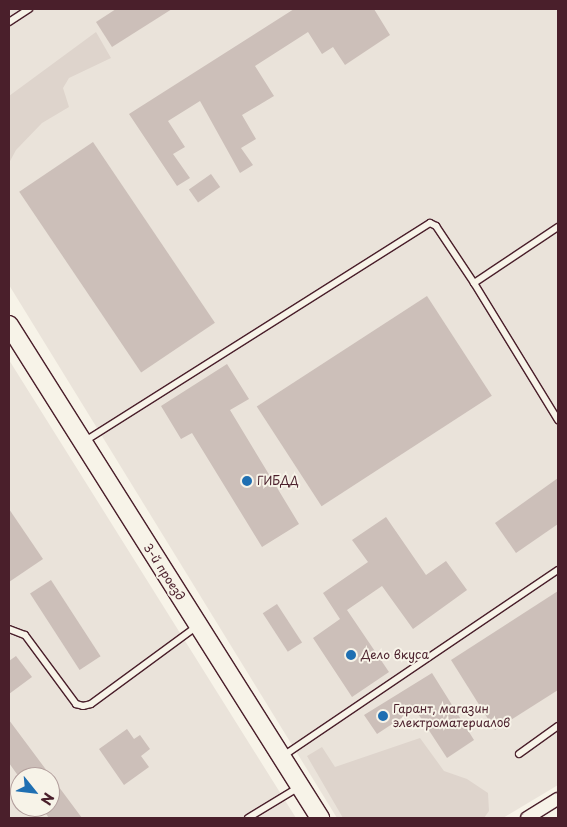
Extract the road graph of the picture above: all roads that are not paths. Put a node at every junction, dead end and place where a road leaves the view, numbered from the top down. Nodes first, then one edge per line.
1 (29, 9) edge
2 (9, 22) edge
3 (558, 227) edge
4 (474, 283) junction
5 (9, 326) edge
6 (558, 420) edge
7 (81, 442) junction
8 (558, 570) edge
9 (198, 626) junction
10 (9, 629) edge
11 (558, 726) edge
12 (520, 754) dead end
13 (282, 756) junction
14 (300, 786) junction
15 (558, 799) edge
16 (248, 818) edge
17 (320, 818) edge
18 (527, 818) edge

1 - 2 lane
3 - 4 lane
4 - 6 lane
4 - 7 lane
5 - 7 street, 3-й проезд
7 - 9 street, 3-й проезд
8 - 13 lane
9 - 10 lane
9 - 13 street, 3-й проезд
11 - 12 lane
13 - 14 street, 3-й проезд
14 - 16 lane
14 - 17 street, 3-й проезд
15 - 18 street

